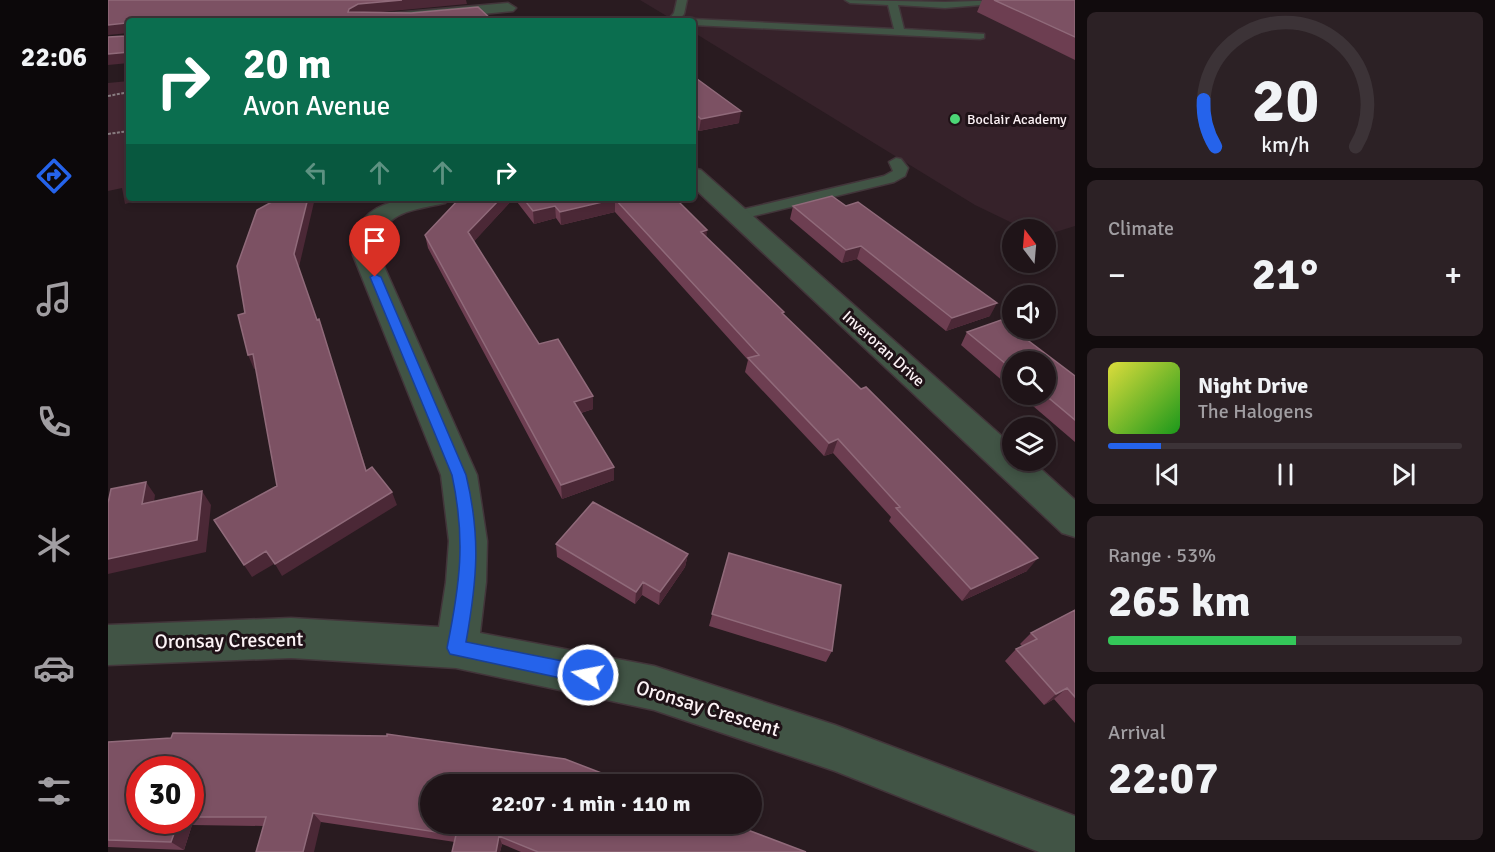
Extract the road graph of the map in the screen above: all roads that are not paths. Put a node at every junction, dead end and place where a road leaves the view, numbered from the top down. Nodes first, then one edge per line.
1 (682, 0) edge
2 (850, 0) edge
3 (1004, 0) edge
4 (892, 2) junction
5 (508, 8) edge
6 (394, 18) edge
7 (675, 18) edge
8 (696, 22) edge
9 (900, 33) junction
10 (980, 36) dead end
11 (896, 162) dead end
12 (696, 178) edge
13 (423, 201) edge
14 (737, 215) junction
15 (1075, 522) edge
16 (108, 645) edge
17 (456, 648) junction
18 (1075, 841) edge

1 - 7 lane
2 - 4 lane
3 - 4 lane
4 - 9 lane
5 - 6 street
8 - 9 lane
9 - 10 lane
11 - 14 lane
12 - 14 street, Inveroran Drive
13 - 17 street
14 - 15 street, Inveroran Drive
16 - 17 street, Oronsay Crescent
17 - 18 street, Oronsay Crescent

